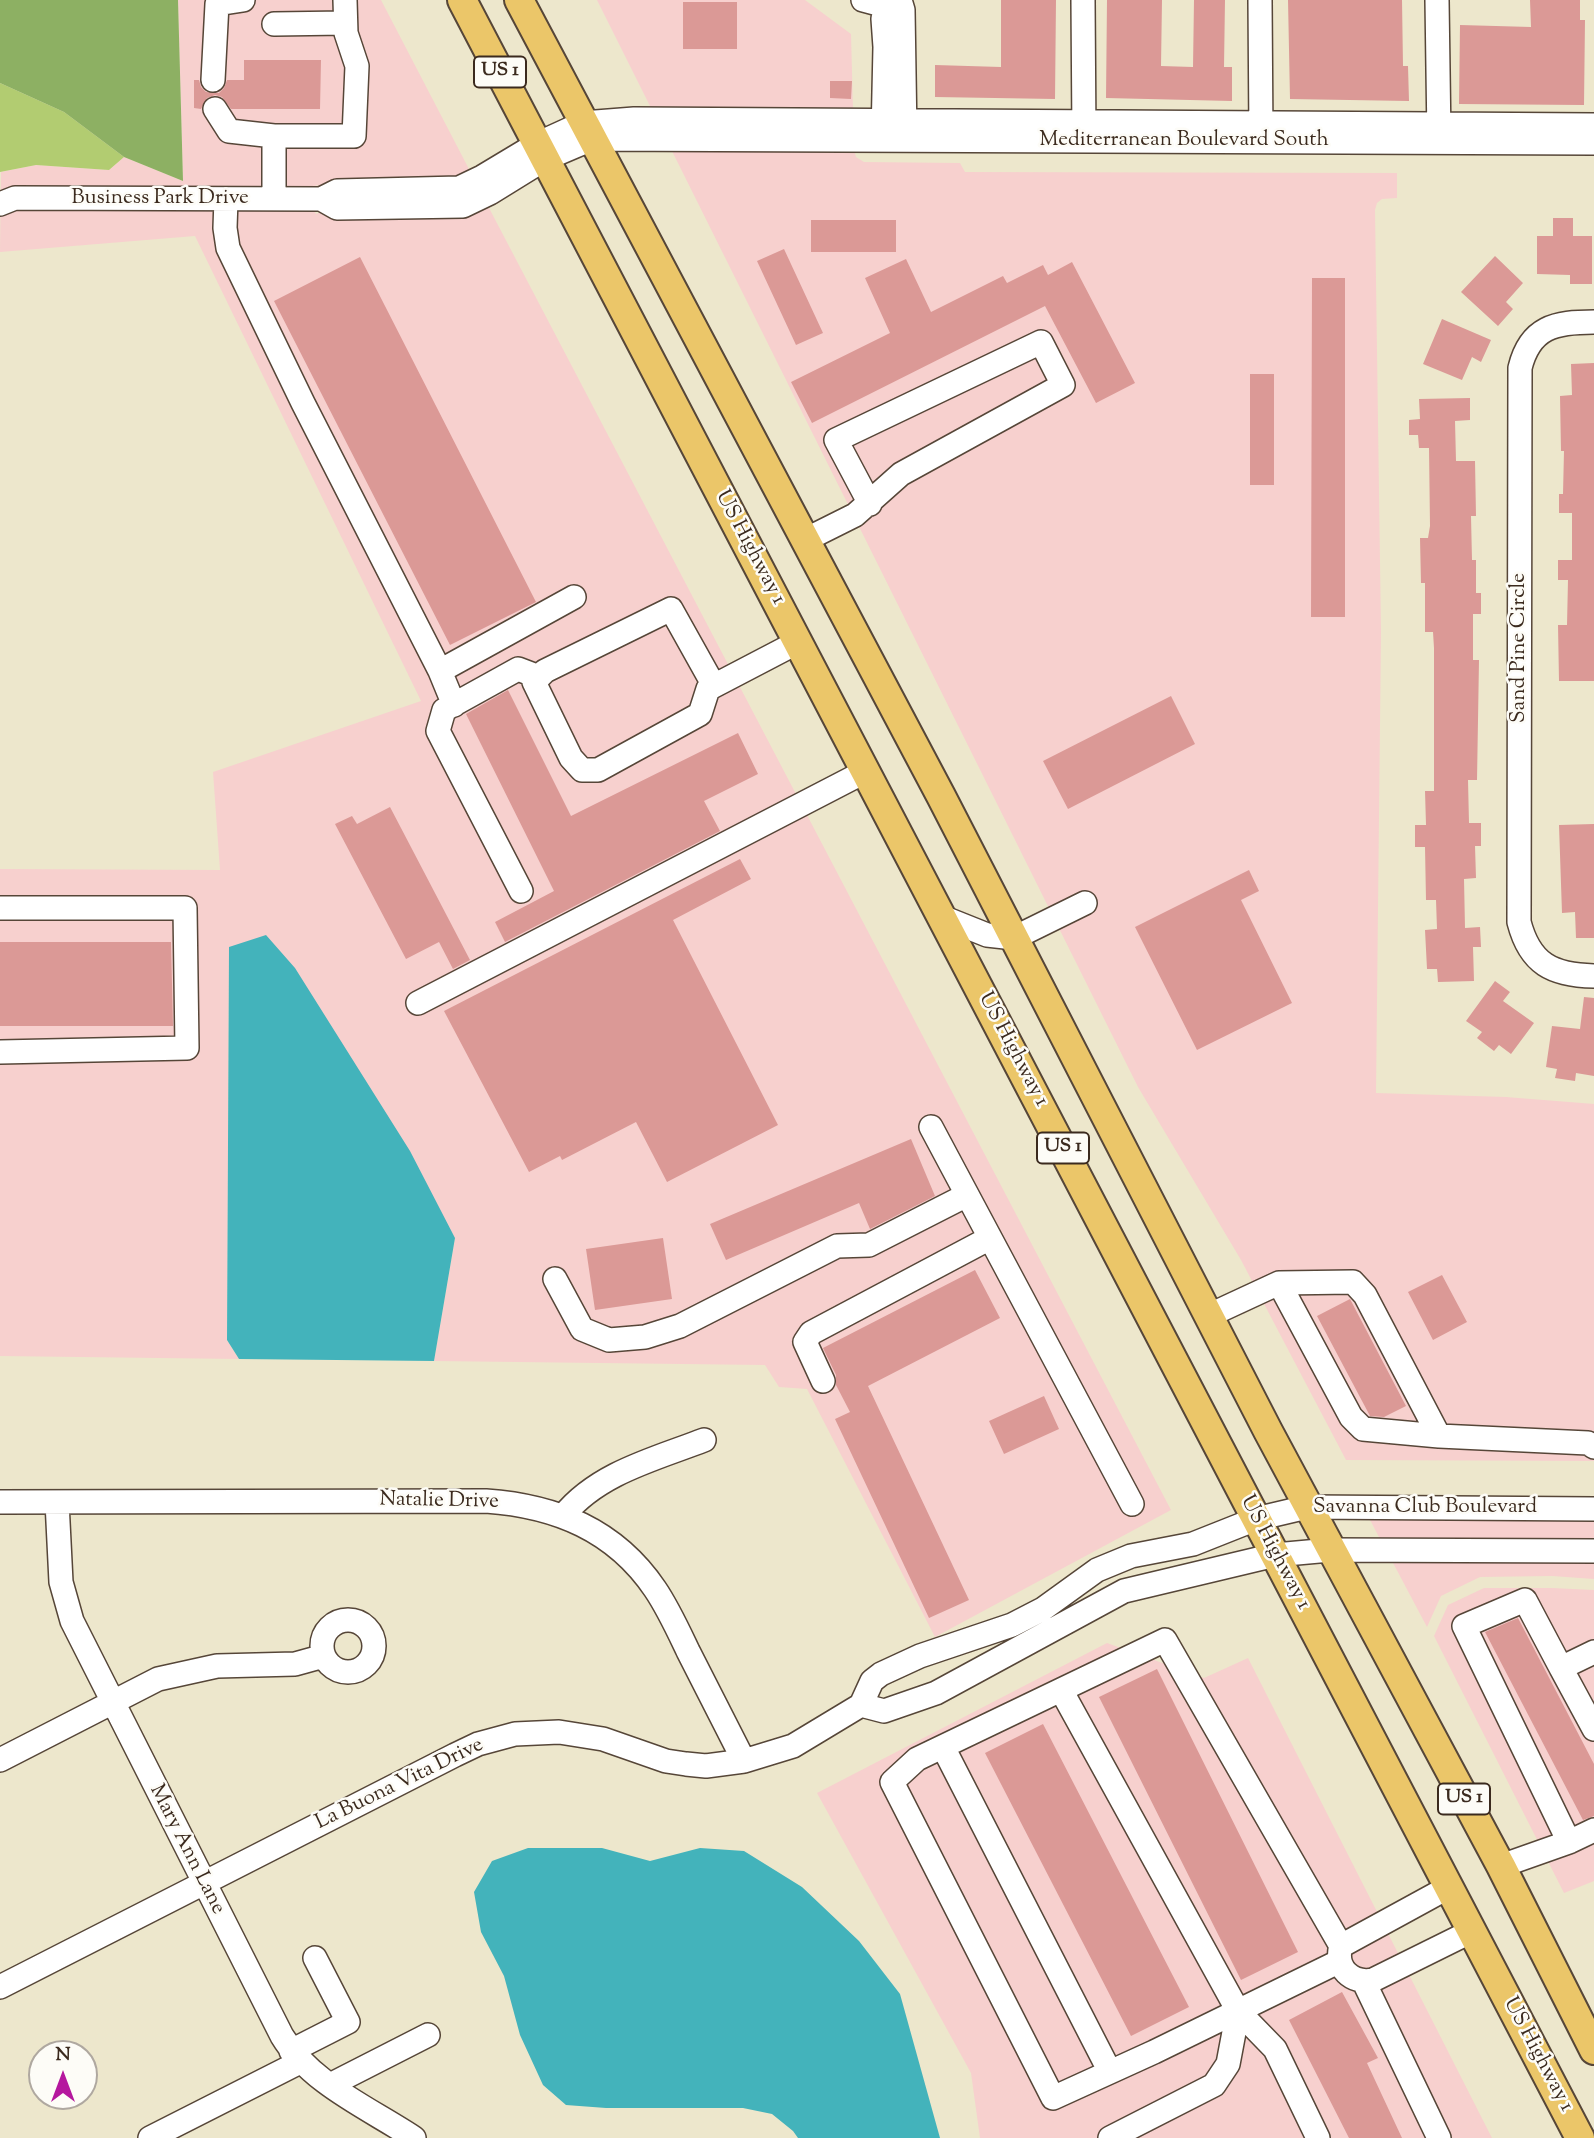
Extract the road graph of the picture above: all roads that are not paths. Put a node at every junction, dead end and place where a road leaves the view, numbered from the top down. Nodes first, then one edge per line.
1 (243, 0) edge
2 (462, 0) edge
3 (519, 0) edge
4 (1083, 0) edge
5 (1260, 0) edge
6 (1437, 0) edge
7 (888, 3) edge
8 (345, 11) edge
9 (274, 24) dead end
10 (213, 80) dead end
11 (215, 109) dead end
12 (1594, 125) edge
13 (588, 131) junction
14 (894, 131) junction
15 (1084, 131) junction
16 (1261, 133) junction
17 (1439, 133) junction
18 (274, 136) junction
19 (1594, 143) edge
20 (541, 151) junction
21 (226, 199) junction
22 (274, 199) junction
23 (0, 204) edge
24 (1594, 322) edge
25 (870, 504) junction
26 (805, 540) junction
27 (574, 597) dead end
28 (798, 642) junction
29 (440, 671) junction
30 (539, 677) junction
31 (713, 686) junction
32 (454, 705) junction
33 (866, 771) junction
34 (520, 891) dead end
35 (1085, 903) dead end
36 (0, 908) edge
37 (942, 917) junction
38 (1014, 938) junction
39 (1594, 976) edge
40 (418, 1003) dead end
41 (0, 1052) edge
42 (931, 1127) dead end
43 (967, 1195) junction
44 (990, 1238) junction
45 (555, 1279) dead end
46 (1279, 1283) junction
47 (1210, 1315) junction
48 (823, 1381) dead end
49 (1439, 1436) junction
50 (704, 1440) dead end
51 (1594, 1447) edge
52 (0, 1502) edge
53 (57, 1502) junction
54 (1132, 1504) dead end
55 (1307, 1507) junction
56 (1594, 1509) edge
57 (564, 1515) junction
58 (1256, 1519) junction
59 (1330, 1550) junction
60 (1594, 1551) edge
61 (1275, 1555) junction
62 (1020, 1620) junction
63 (1031, 1643) junction
64 (1594, 1652) edge
65 (324, 1656) dead end
66 (1561, 1668) junction
67 (1061, 1690) junction
68 (112, 1703) junction
69 (861, 1705) junction
70 (1594, 1729) edge
71 (943, 1747) junction
72 (0, 1760) edge
73 (744, 1761) junction
74 (1594, 1830) edge
75 (1569, 1842) junction
76 (1500, 1866) junction
77 (203, 1883) junction
78 (1449, 1887) junction
79 (1472, 1931) junction
80 (1340, 1954) junction
81 (315, 1958) dead end
82 (1364, 1982) junction
83 (0, 1987) edge
84 (1238, 2011) junction
85 (428, 2035) dead end
86 (1594, 2050) edge
87 (296, 2056) junction
88 (1110, 2072) junction
89 (330, 2085) junction
90 (150, 2138) edge
91 (414, 2138) edge
92 (1110, 2138) edge
93 (1318, 2138) edge
94 (1439, 2138) edge
95 (1580, 2138) edge

1 - 10 street
2 - 20 main road, US Highway 1 / US 1
3 - 13 main road, US 1
4 - 15 street
5 - 16 street
6 - 17 street
7 - 14 street
8 - 9 street
8 - 18 street
11 - 18 street
12 - 17 street, Mediterranean Boulevard South
13 - 14 street, Mediterranean Boulevard South
13 - 20 street, Mediterranean Boulevard South
13 - 26 main road, US 1
14 - 15 street, Mediterranean Boulevard South
15 - 16 street, Mediterranean Boulevard South
16 - 17 street, Mediterranean Boulevard South
17 - 19 street, Mediterranean Boulevard South
18 - 22 street
20 - 22 street, Business Park Drive
20 - 28 main road, US Highway 1 / US 1
21 - 22 street, Business Park Drive
21 - 23 street, Business Park Drive
21 - 29 street
24 - 39 street, Sand Pine Circle
25 - 25 street
25 - 26 street
26 - 38 main road, US 1
27 - 29 street
28 - 31 street
28 - 33 main road, US Highway 1 / US 1
29 - 32 street
30 - 31 street
30 - 31 street
30 - 32 street
32 - 34 street
33 - 37 main road, US Highway 1 / US 1
33 - 40 street
35 - 38 street
36 - 41 street
37 - 38 street
37 - 58 main road, US Highway 1 / US 1
38 - 47 main road, US 1
42 - 43 street
43 - 44 street
43 - 45 street
44 - 48 street
44 - 54 street
46 - 47 street
46 - 49 street
46 - 49 street
47 - 55 main road, US 1
49 - 51 street
50 - 57 street
52 - 53 street, Natalie Drive
53 - 57 street, Natalie Drive
53 - 68 street, Mary Ann Lane
55 - 56 street, Savanna Club Boulevard
55 - 58 street, Savanna Club Boulevard
55 - 59 main road, US 1
57 - 73 street, Natalie Drive
58 - 61 main road, US Highway 1 / US 1
58 - 62 street, La Buona Vita Drive
59 - 60 street, Savanna Club Boulevard
59 - 61 street, Savanna Club Boulevard
59 - 76 main road, US 1
61 - 63 street
61 - 78 main road, US Highway 1 / US 1
62 - 63 street
62 - 69 street, La Buona Vita Drive
63 - 69 street
64 - 66 street
65 - 68 street
66 - 70 street
66 - 75 street
67 - 71 street
67 - 80 street
67 - 84 street
68 - 72 street
68 - 77 street, Mary Ann Lane
69 - 73 street, La Buona Vita Drive
71 - 88 street
71 - 88 street
73 - 77 street, La Buona Vita Drive
74 - 75 street
75 - 76 street
76 - 86 main road, US 1
77 - 83 street, La Buona Vita Drive
77 - 87 street, Mary Ann Lane
78 - 79 main road, US Highway 1 / US 1
78 - 80 street
79 - 82 street
79 - 95 main road, US Highway 1 / US 1
80 - 82 street
80 - 84 street
81 - 87 street
82 - 94 street
84 - 88 street
84 - 92 street
84 - 93 street
85 - 89 street
87 - 89 street, Mary Ann Lane
87 - 90 street
89 - 91 street, Mary Ann Lane

